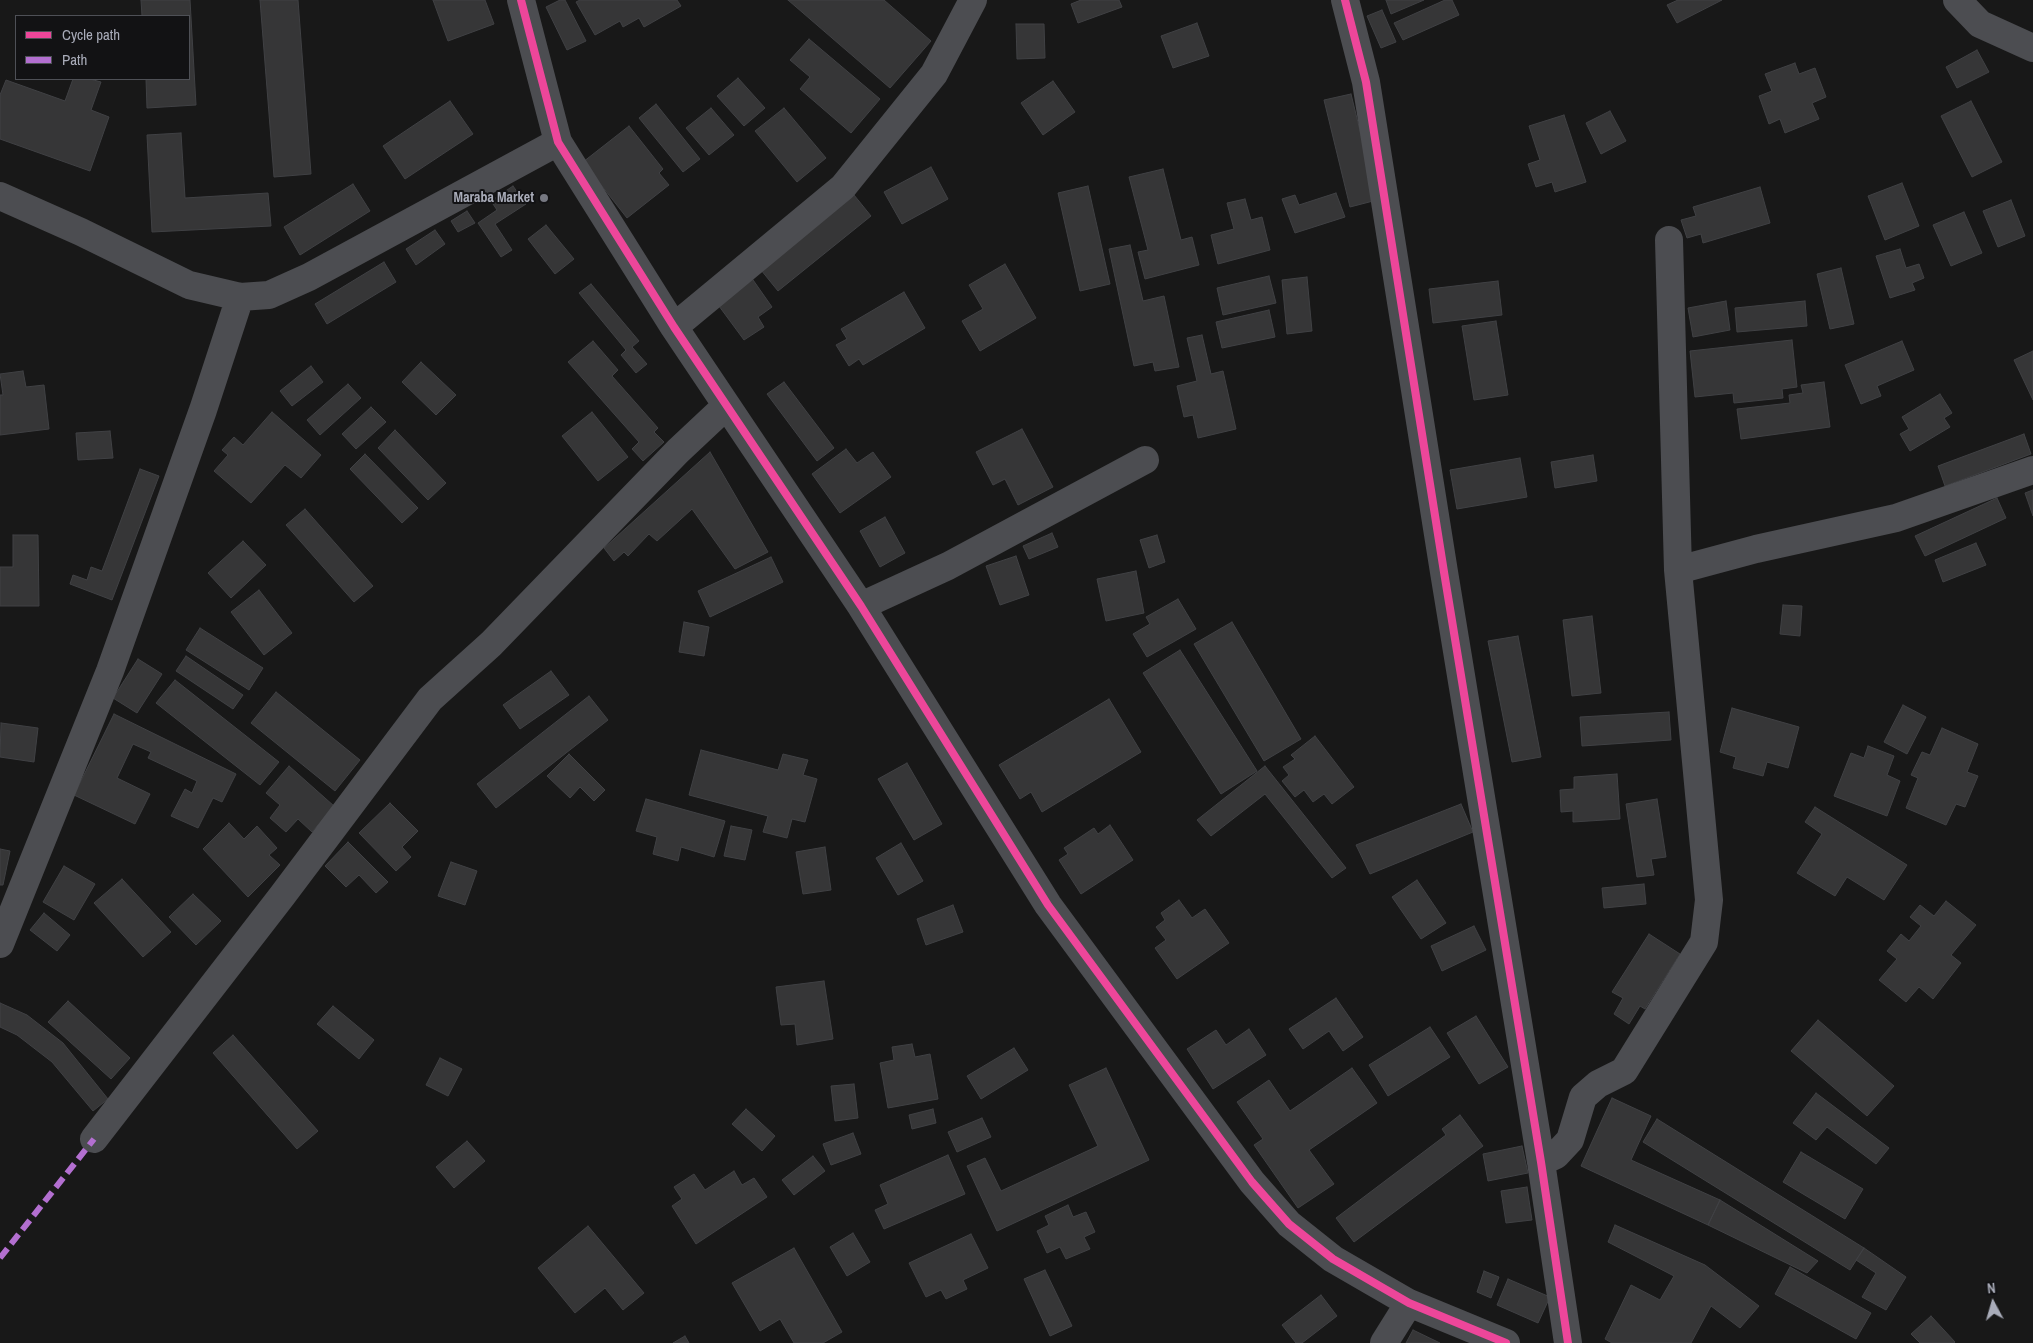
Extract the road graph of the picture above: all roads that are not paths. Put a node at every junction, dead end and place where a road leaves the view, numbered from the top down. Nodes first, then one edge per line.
1 (521, 0) edge
2 (973, 0) edge
3 (1345, 0) edge
4 (1957, 0) edge
5 (2033, 48) edge
6 (558, 142) junction
7 (0, 196) edge
8 (1669, 240) dead end
9 (240, 297) junction
10 (674, 327) junction
11 (726, 406) junction
12 (1145, 460) dead end
13 (2033, 470) edge
14 (1678, 570) junction
15 (861, 606) junction
16 (0, 944) edge
17 (94, 1139) dead end
18 (1542, 1162) junction
19 (1409, 1303) junction
20 (1384, 1343) edge
21 (1506, 1343) edge
22 (1568, 1343) edge

1 - 6 street
2 - 10 street
3 - 18 street
4 - 5 street
6 - 9 street
6 - 10 street
7 - 9 street
8 - 14 street
9 - 16 street
10 - 11 street
11 - 15 street
11 - 17 street
12 - 15 street
13 - 14 street
14 - 18 street
15 - 19 street
18 - 22 street
19 - 20 street
19 - 21 street

